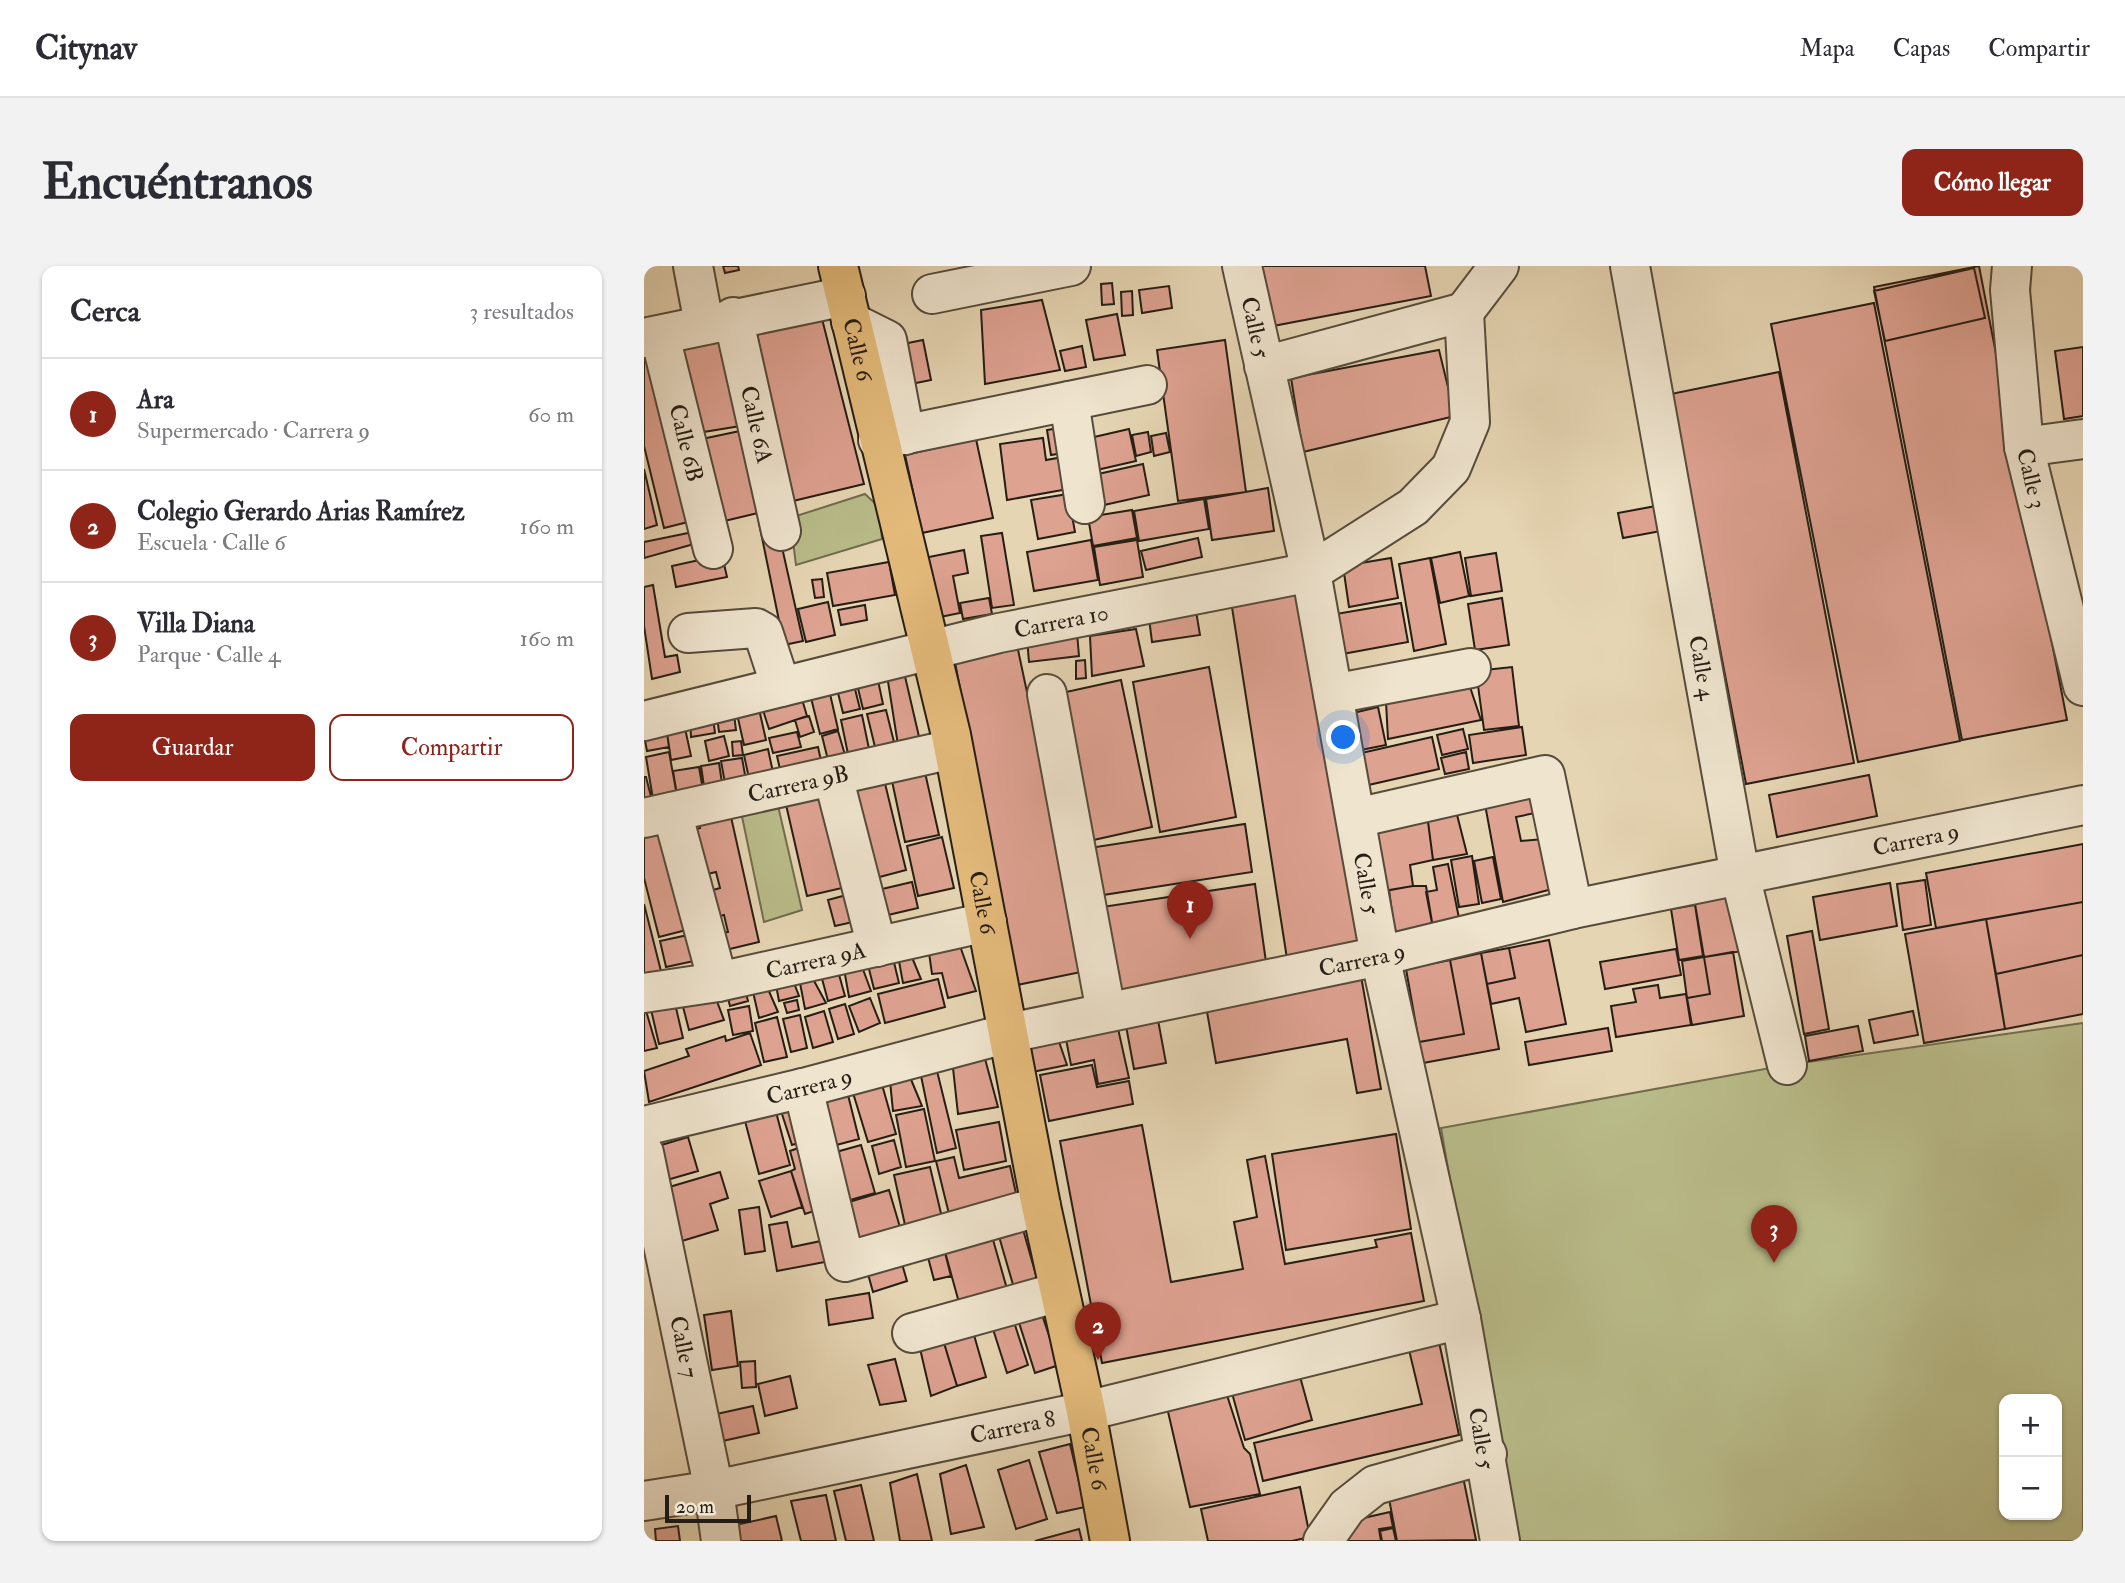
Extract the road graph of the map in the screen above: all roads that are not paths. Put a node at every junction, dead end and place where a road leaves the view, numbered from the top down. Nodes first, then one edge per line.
1 (693, 266) edge
2 (1071, 266) edge
3 (1242, 266) edge
4 (1499, 266) edge
5 (1630, 266) edge
6 (2012, 266) edge
7 (932, 294) dead end
8 (845, 295) edge
9 (1464, 312) junction
10 (719, 321) junction
11 (652, 337) edge
12 (1264, 366) junction
13 (1147, 385) dead end
14 (1069, 401) junction
15 (891, 437) junction
16 (2083, 439) edge
17 (2024, 447) junction
18 (1085, 504) dead end
19 (782, 531) dead end
20 (713, 549) dead end
21 (1311, 572) junction
22 (688, 633) dead end
23 (931, 649) junction
24 (1471, 668) dead end
25 (781, 687) junction
26 (2083, 687) edge
27 (1047, 694) dead end
28 (1333, 694) junction
29 (644, 721) edge
30 (953, 749) junction
31 (832, 776) junction
32 (2083, 805) edge
33 (658, 815) edge
34 (1356, 818) junction
35 (1740, 875) junction
36 (1573, 909) junction
37 (987, 922) junction
38 (877, 947) junction
39 (1380, 956) junction
40 (718, 982) junction
41 (644, 993) edge
42 (1106, 1012) junction
43 (1009, 1033) junction
44 (1787, 1065) dead end
45 (803, 1088) junction
46 (644, 1126) edge
47 (644, 1153) edge
48 (1041, 1206) junction
49 (1059, 1292) junction
50 (1461, 1319) junction
51 (912, 1333) dead end
52 (1086, 1411) junction
53 (1487, 1454) junction
54 (714, 1490) junction
55 (644, 1501) edge
56 (721, 1541) edge
57 (1110, 1541) edge
58 (1323, 1541) edge
59 (1500, 1541) edge

1 - 10 street, Calle 6A
2 - 7 street
3 - 12 street, Calle 5
4 - 9 street
5 - 35 street, Calle 4
6 - 17 street, Calle 3
8 - 10 street
8 - 15 main road, Calle 6
9 - 12 street
9 - 21 street, Carrera 10
10 - 11 street
10 - 19 street, Calle 6A
11 - 20 street, Calle 6B
12 - 21 street, Calle 5
13 - 14 street
14 - 15 street
14 - 18 street
15 - 23 main road, Calle 6
16 - 17 street
17 - 26 street, Calle 3
21 - 23 street, Carrera 10
21 - 28 street, Calle 5
22 - 25 street
23 - 25 street, Carrera 10
23 - 30 main road, Calle 6
24 - 28 street
25 - 29 street, Carrera 10
27 - 42 street
28 - 34 street, Calle 5
30 - 31 street, Carrera 9B
30 - 37 main road, Calle 6
31 - 33 street, Carrera 9B
31 - 38 street
32 - 35 street, Carrera 9
33 - 40 street
34 - 36 street
34 - 39 street, Calle 5
35 - 36 street, Carrera 9
35 - 44 street, Calle 4
36 - 39 street, Carrera 9
37 - 38 street, Carrera 9A
37 - 43 main road, Calle 6
38 - 40 street, Carrera 9A
39 - 42 street, Carrera 9
39 - 50 street, Calle 5
40 - 41 street, Carrera 9A
42 - 43 street, Carrera 9
43 - 45 street, Carrera 9
43 - 48 main road, Calle 6
45 - 46 street, Carrera 9
45 - 48 street
47 - 54 street, Calle 7
48 - 49 main road, Calle 6
49 - 51 street
49 - 52 main road, Calle 6
50 - 52 street, Carrera 8
50 - 53 street, Calle 5
52 - 54 street, Carrera 8
52 - 57 main road, Calle 6
53 - 58 street
53 - 59 street, Calle 5
54 - 55 street, Carrera 8
54 - 56 street, Calle 7

